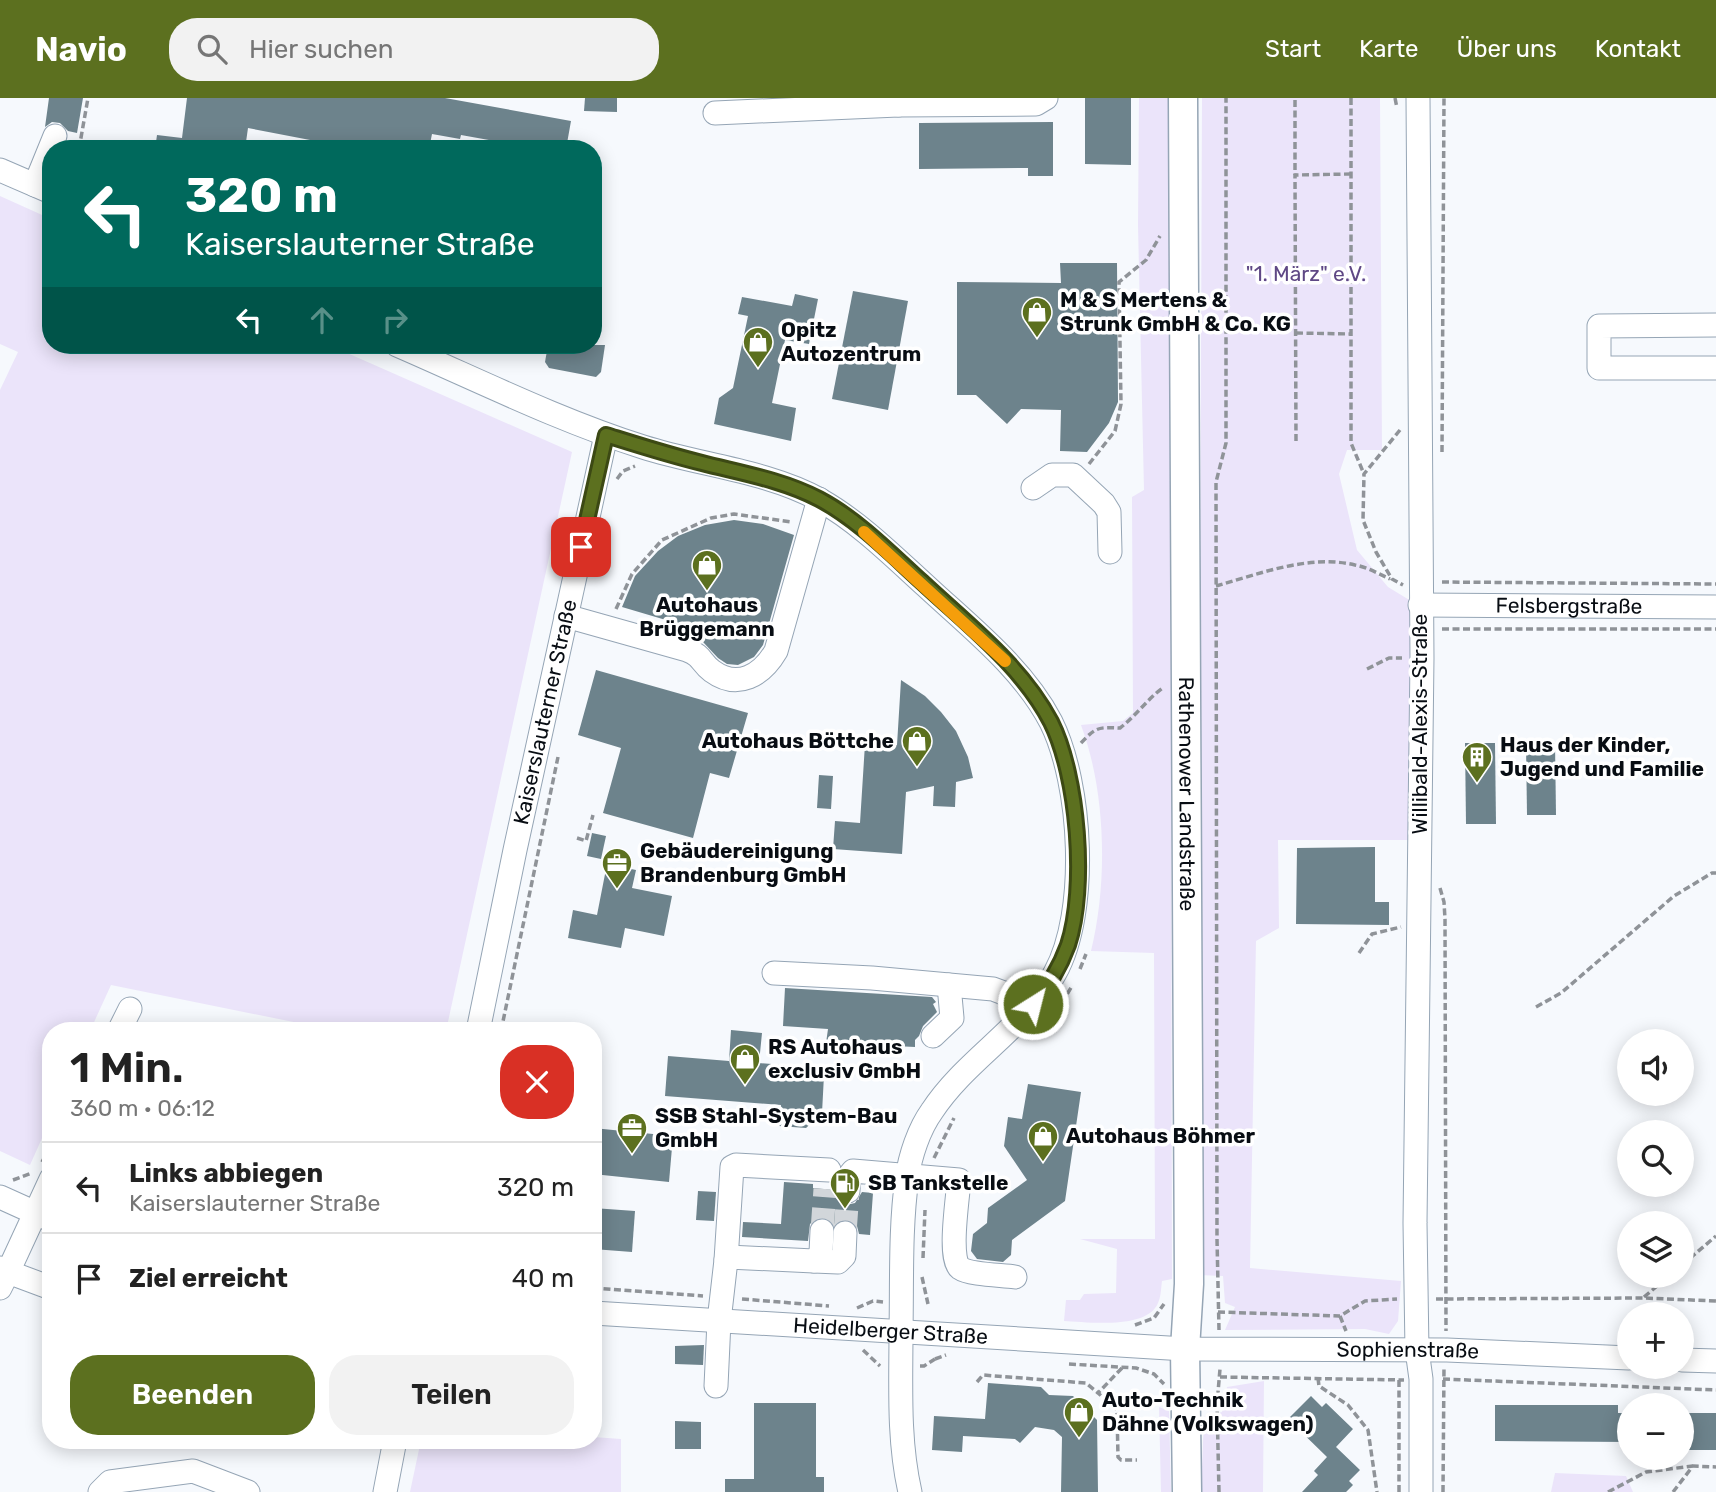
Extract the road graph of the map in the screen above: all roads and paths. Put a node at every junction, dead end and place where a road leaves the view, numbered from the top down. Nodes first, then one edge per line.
1 (88, 98) edge
2 (1046, 98) edge
3 (1183, 98) edge
4 (1226, 98) edge
5 (1351, 98) edge
6 (1395, 98) edge
7 (1418, 98) edge
8 (1444, 98) edge
9 (1295, 100) edge
10 (897, 102) edge
11 (715, 113) dead end
12 (1398, 115) dead end
13 (55, 135) dead end
14 (54, 140) edge
15 (81, 140) edge
16 (0, 170) edge
17 (1351, 174) junction
18 (1295, 175) junction
19 (42, 188) edge
20 (1164, 230) dead end
21 (1716, 325) edge
22 (1296, 333) junction
23 (1352, 334) junction
24 (404, 354) edge
25 (1716, 368) edge
26 (1400, 430) dead end
27 (606, 435) junction
28 (1296, 442) dead end
29 (1442, 458) dead end
30 (1364, 474) junction
31 (1073, 475) junction
32 (1033, 488) dead end
33 (819, 499) junction
34 (811, 525) junction
35 (1110, 552) dead end
36 (1392, 579) junction
37 (1442, 582) dead end
38 (1716, 584) edge
39 (1216, 586) junction
40 (1420, 600) junction
41 (1716, 607) edge
42 (566, 616) junction
43 (610, 628) junction
44 (1439, 629) dead end
45 (1716, 629) edge
46 (1422, 658) junction
47 (1367, 669) dead end
48 (1184, 676) junction
49 (1077, 731) dead end
50 (593, 815) dead end
51 (577, 838) dead end
52 (1716, 873) edge
53 (1444, 902) dead end
54 (1088, 946) dead end
55 (774, 973) dead end
56 (949, 985) junction
57 (1033, 1004) junction
58 (1536, 1007) dead end
59 (130, 1009) dead end
60 (124, 1022) edge
61 (480, 1022) edge
62 (1039, 1030) dead end
63 (933, 1036) dead end
64 (960, 1107) dead end
65 (42, 1163) edge
66 (918, 1176) junction
67 (3, 1190) edge
68 (42, 1216) edge
69 (42, 1218) edge
70 (834, 1232) tunnel mouth
71 (1716, 1236) edge
72 (1694, 1255) edge
73 (726, 1260) junction
74 (923, 1263) dead end
75 (3, 1276) edge
76 (922, 1277) dead end
77 (1015, 1277) dead end
78 (1218, 1284) junction
79 (42, 1286) edge
80 (1655, 1288) edge
81 (602, 1289) edge
82 (1177, 1289) junction
83 (722, 1297) junction
84 (1643, 1298) junction
85 (890, 1299) junction
86 (1416, 1299) junction
87 (1445, 1299) junction
88 (1716, 1301) edge
89 (831, 1306) dead end
90 (845, 1307) dead end
91 (932, 1310) dead end
92 (1218, 1312) junction
93 (602, 1314) edge
94 (1340, 1316) junction
95 (719, 1321) junction
96 (1131, 1325) dead end
97 (901, 1332) junction
98 (1346, 1338) dead end
99 (856, 1345) dead end
100 (1185, 1349) junction
101 (1220, 1349) junction
102 (1417, 1350) junction
103 (1447, 1350) junction
104 (948, 1355) dead end
105 (1617, 1357) edge
106 (935, 1359) dead end
107 (1694, 1361) edge
108 (1716, 1362) edge
109 (880, 1364) dead end
110 (1068, 1364) dead end
111 (1122, 1368) junction
112 (1220, 1377) junction
113 (1318, 1378) junction
114 (1443, 1379) junction
115 (977, 1382) dead end
116 (716, 1386) dead end
117 (1716, 1390) edge
118 (1098, 1393) junction
119 (1186, 1404) junction
120 (1217, 1404) junction
121 (393, 1449) edge
122 (1138, 1460) dead end
123 (1694, 1466) edge
124 (1716, 1467) edge
125 (1662, 1470) edge
126 (1690, 1470) edge
127 (100, 1492) edge
128 (248, 1492) edge
129 (385, 1492) edge
130 (910, 1492) edge
131 (1187, 1492) edge
132 (1219, 1492) edge
133 (1377, 1492) edge
134 (1399, 1492) edge
135 (1421, 1492) edge
136 (1443, 1492) edge
137 (1608, 1492) edge
138 (1673, 1492) edge

1 - 15 path
2 - 10 street
3 - 48 main road, Rathenower Landstraße
4 - 39 path
5 - 17 path
6 - 12 path
7 - 40 street, Willibald-Alexis-Straße
8 - 29 path
9 - 18 path
10 - 11 street
13 - 14 street
16 - 19 street
17 - 18 path
17 - 23 path
18 - 22 path
20 - 31 path
21 - 25 street
22 - 23 path
22 - 28 path
23 - 30 path
24 - 27 street
26 - 30 path
27 - 33 street
27 - 42 street, Kaiserslauterner Straße
30 - 36 path
31 - 32 street
31 - 35 street
33 - 34 street
33 - 57 street
34 - 43 path
34 - 43 street
36 - 39 path
36 - 40 path
37 - 38 path
39 - 78 path
40 - 41 street, Felsbergstraße
40 - 46 street, Willibald-Alexis-Straße
42 - 43 street
42 - 61 street, Kaiserslauterner Straße
44 - 45 path
46 - 47 path
46 - 86 street, Willibald-Alexis-Straße
48 - 49 path
48 - 82 main road, Rathenower Landstraße
50 - 51 path
52 - 58 path
53 - 87 path
54 - 62 path
55 - 56 street
56 - 57 street
56 - 63 street
57 - 66 street
59 - 60 street
64 - 66 path
65 - 67 path
66 - 73 street
66 - 74 path
66 - 77 street
66 - 85 street
67 - 68 street
69 - 75 street
70 - 73 street
71 - 72 path
73 - 83 street
75 - 79 street
76 - 91 path
78 - 82 path
78 - 92 path
80 - 84 path
81 - 83 path
82 - 96 path
82 - 100 main road, Rathenower Landstraße
83 - 89 path
83 - 95 street
84 - 87 path
84 - 88 path
85 - 90 path
85 - 97 street
86 - 87 path
86 - 94 path
86 - 102 street, Willibald-Alexis-Straße
87 - 103 path
92 - 94 path
92 - 101 path
93 - 95 street, Heidelberger Straße
94 - 98 path
95 - 97 street, Heidelberger Straße
95 - 116 street
97 - 100 street, Heidelberger Straße
97 - 130 street
99 - 109 path
100 - 101 street, Sophienstraße
100 - 119 main road, Rathenower Landstraße
101 - 102 street, Sophienstraße
101 - 112 path
102 - 103 street, Sophienstraße
102 - 135 street, Willibald-Alexis-Straße
103 - 105 street, Sophienstraße
103 - 114 path
104 - 106 path
107 - 108 street
110 - 111 path
111 - 118 path
111 - 119 path
112 - 113 path
112 - 120 path
113 - 133 path
113 - 134 path
114 - 117 path
114 - 136 path
115 - 118 path
118 - 122 path
119 - 120 path
119 - 131 main road, Rathenower Landstraße
120 - 132 path
121 - 129 street
123 - 124 path
125 - 137 path
126 - 138 path
127 - 128 street

